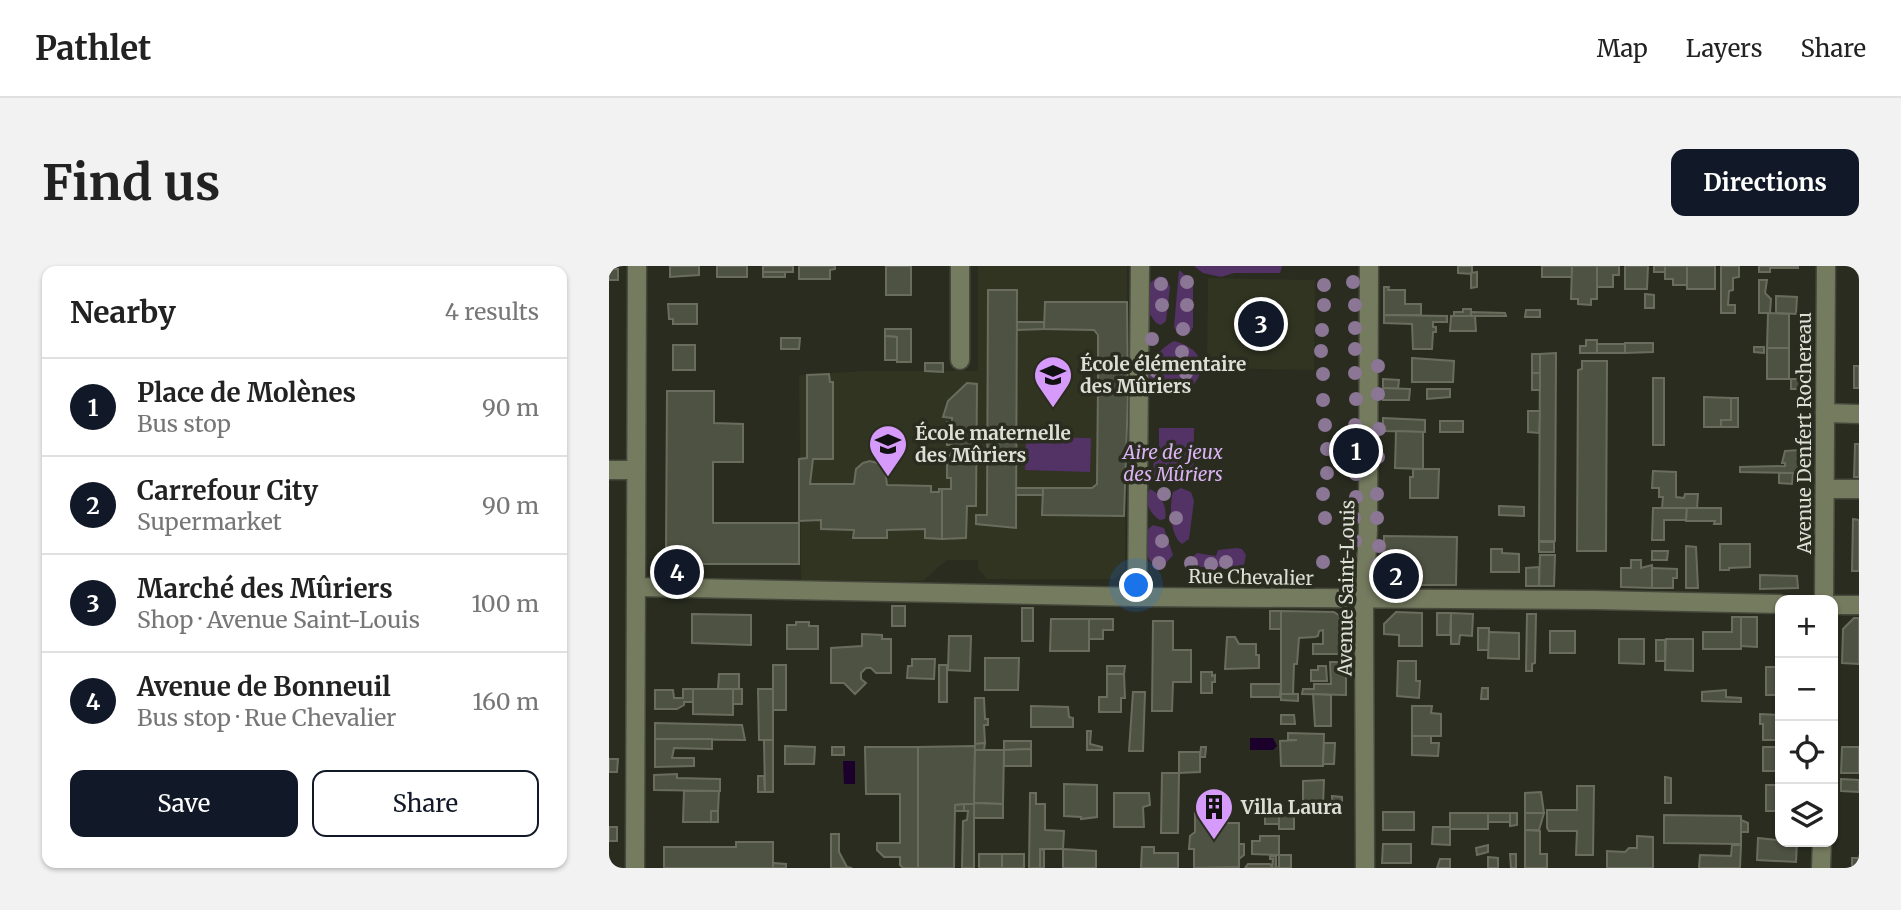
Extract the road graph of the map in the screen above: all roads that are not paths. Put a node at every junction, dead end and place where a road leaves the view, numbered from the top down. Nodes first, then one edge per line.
1 (637, 266) edge
2 (960, 266) edge
3 (1140, 266) edge
4 (1369, 266) edge
5 (1826, 266) edge
6 (960, 360) dead end
7 (1825, 413) junction
8 (1859, 414) edge
9 (609, 470) edge
10 (636, 470) junction
11 (1825, 489) junction
12 (1859, 489) edge
13 (637, 587) junction
14 (1824, 595) edge
15 (1137, 597) junction
16 (1364, 599) junction
17 (1775, 604) edge
18 (1838, 605) edge
19 (1859, 606) edge
20 (1822, 847) edge
21 (635, 868) edge
22 (1365, 868) edge
23 (1821, 868) edge

1 - 10 street
2 - 6 street
3 - 15 street
4 - 16 street, Avenue Saint-Louis
5 - 7 street, Avenue Denfert Rochereau
7 - 8 street
7 - 11 street, Avenue Denfert Rochereau
9 - 10 street
10 - 13 street
11 - 12 street
11 - 14 street, Avenue Denfert Rochereau
13 - 15 street, Rue Chevalier
13 - 21 street
15 - 16 street, Rue Chevalier
16 - 17 street, Rue Chevalier
16 - 22 street, Avenue Saint-Louis
18 - 19 street
20 - 23 street

